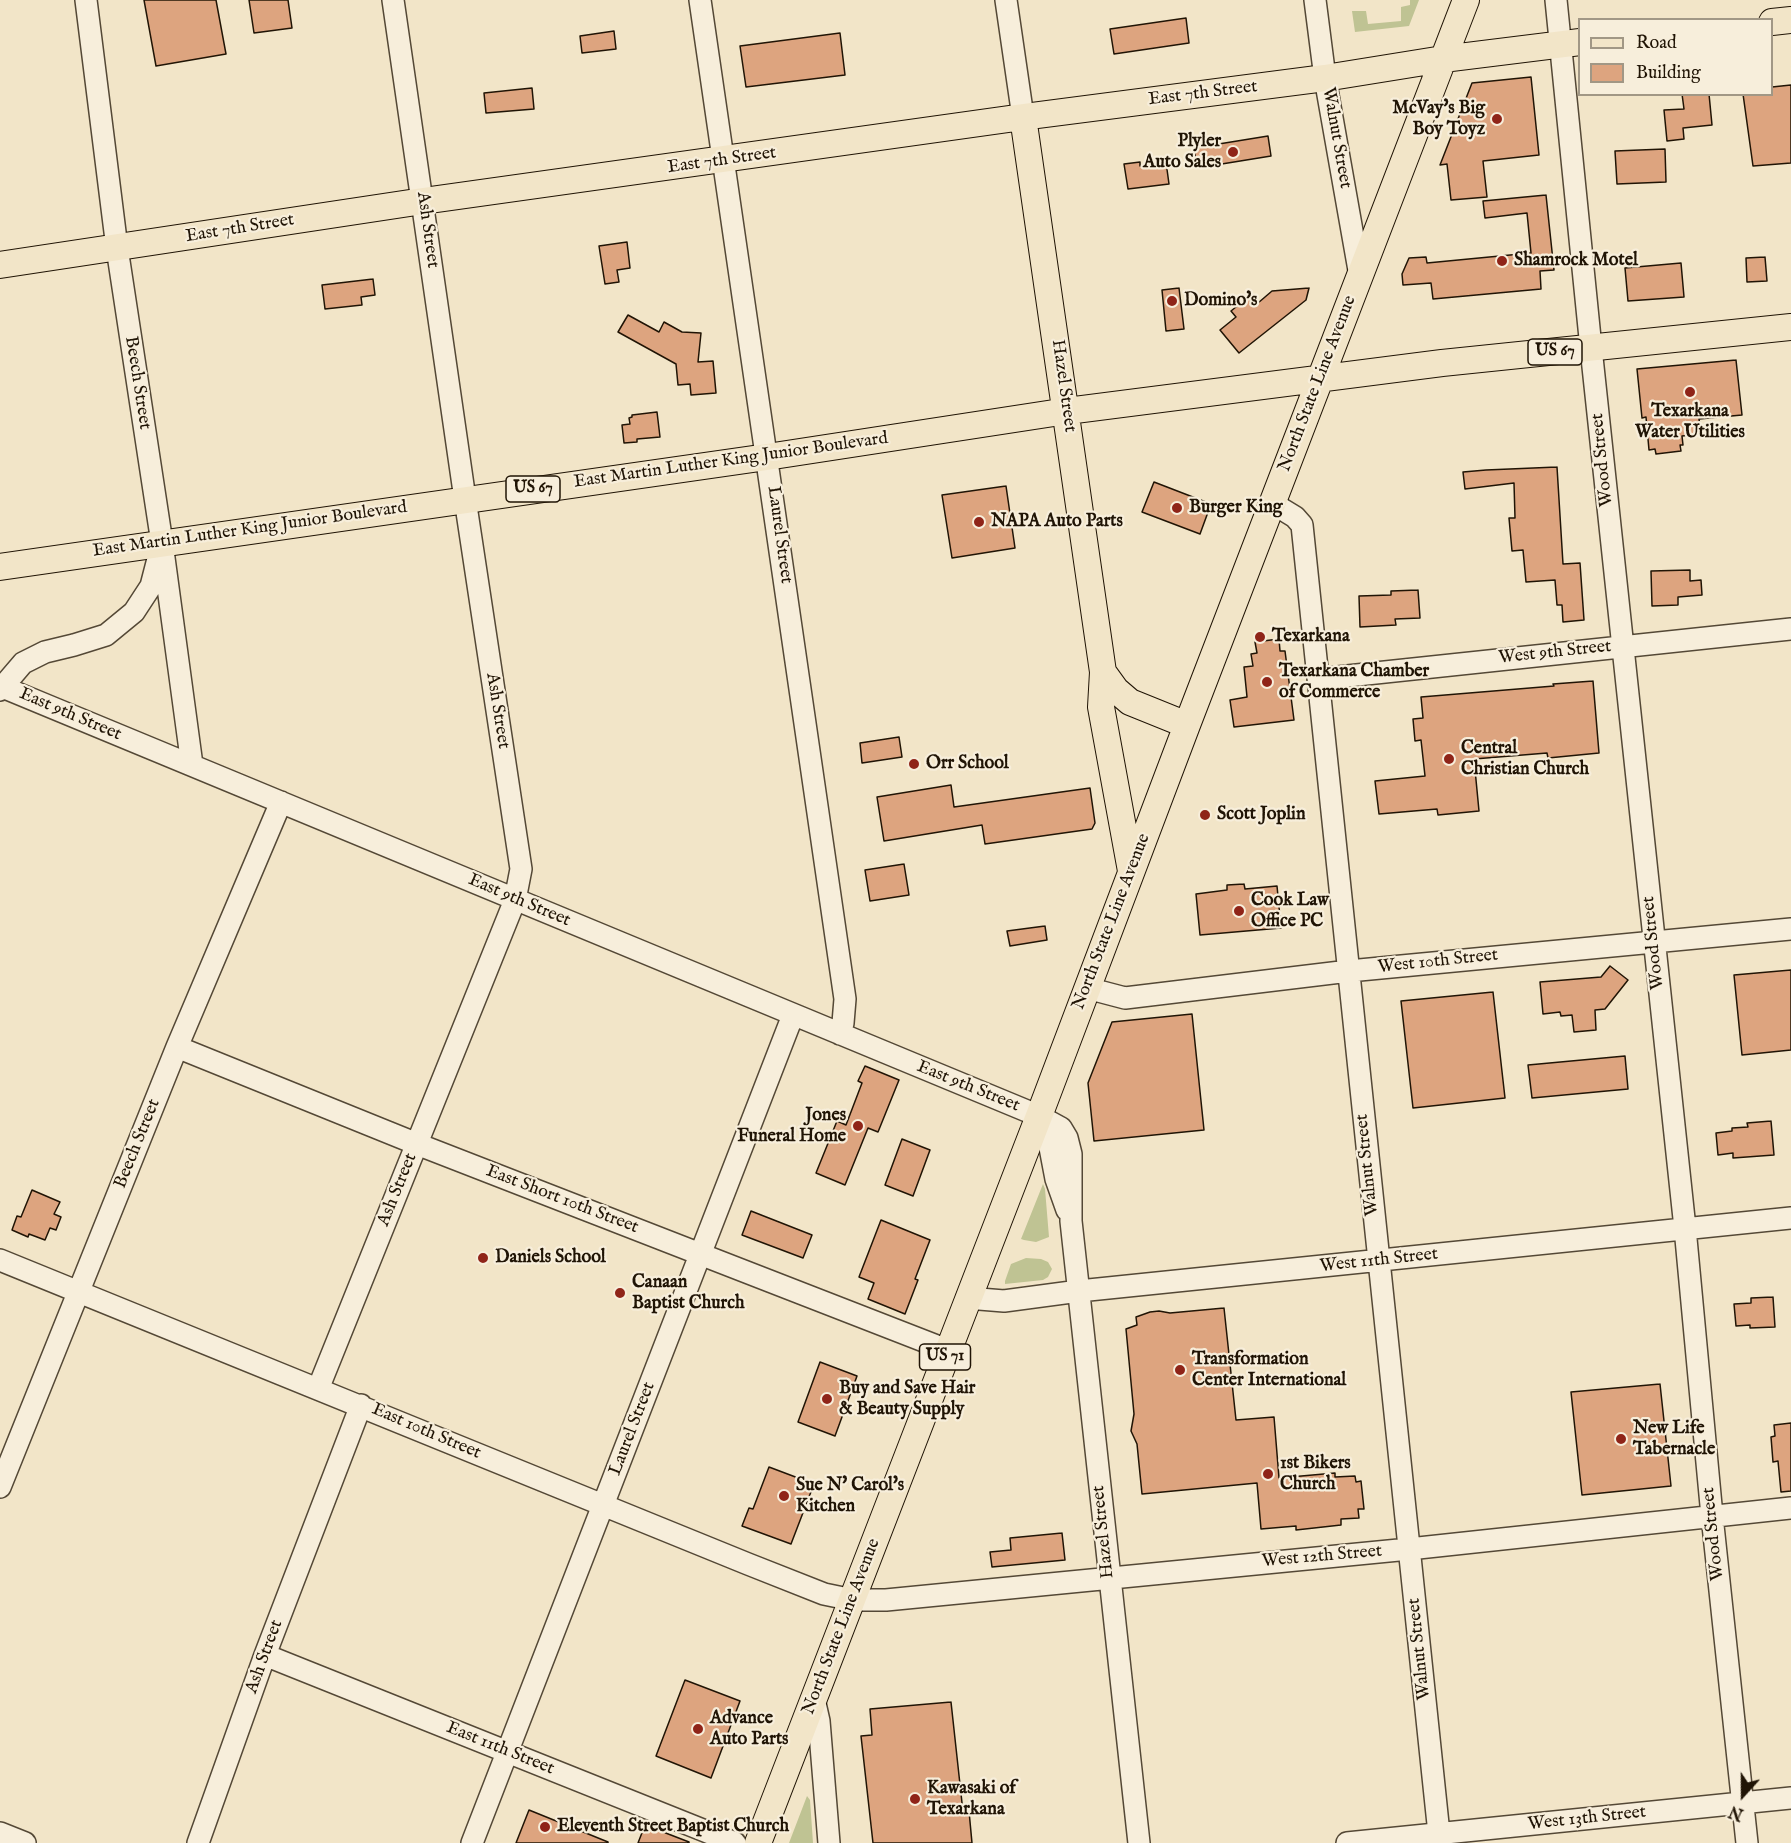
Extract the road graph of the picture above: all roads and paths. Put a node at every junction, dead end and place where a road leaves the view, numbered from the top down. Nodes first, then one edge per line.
1 (86, 0) edge
2 (393, 0) edge
3 (700, 0) edge
4 (1006, 0) edge
5 (1314, 0) edge
6 (1466, 0) edge
7 (1556, 0) edge
8 (1791, 20) edge
9 (1773, 22) edge
10 (1570, 43) edge
11 (1443, 59) junction
12 (1325, 78) junction
13 (1023, 117) junction
14 (723, 161) junction
15 (423, 201) junction
16 (117, 248) junction
17 (0, 266) edge
18 (1360, 276) junction
19 (1791, 327) edge
20 (1591, 348) junction
21 (1320, 379) junction
22 (1067, 411) junction
23 (767, 457) junction
24 (465, 499) junction
25 (1272, 503) junction
26 (162, 543) junction
27 (0, 567) edge
28 (1791, 629) edge
29 (1623, 645) junction
30 (1103, 672) junction
31 (1319, 679) junction
32 (0, 687) edge
33 (1187, 725) junction
34 (192, 765) junction
35 (281, 802) junction
36 (1131, 871) junction
37 (515, 900) junction
38 (1791, 929) edge
39 (1653, 941) junction
40 (1349, 971) junction
41 (1087, 988) junction
42 (793, 1015) junction
43 (840, 1034) junction
44 (177, 1047) junction
45 (1039, 1116) junction
46 (417, 1144) junction
47 (1791, 1218) edge
48 (1685, 1228) junction
49 (701, 1253) junction
50 (0, 1260) edge
51 (1378, 1261) junction
52 (1079, 1291) junction
53 (78, 1293) junction
54 (967, 1298) junction
55 (947, 1350) junction
56 (318, 1389) junction
57 (361, 1406) junction
58 (0, 1487) edge
59 (603, 1506) junction
60 (1791, 1508) edge
61 (1712, 1515) junction
62 (1409, 1549) junction
63 (1108, 1578) junction
64 (853, 1600) junction
65 (265, 1656) junction
66 (814, 1699) junction
67 (508, 1752) junction
68 (1791, 1798) edge
69 (1743, 1802) junction
70 (0, 1833) edge
71 (1440, 1839) edge
72 (25, 1843) edge
73 (198, 1843) edge
74 (472, 1843) edge
75 (735, 1843) edge
76 (758, 1843) edge
77 (829, 1843) edge
78 (1138, 1843) edge
79 (1347, 1843) edge
80 (1748, 1843) edge

1 - 16 street, Beech Street
2 - 15 street, Ash Street
3 - 14 street, Laurel Street
4 - 13 street, Hazel Street
5 - 12 street, Walnut Street
6 - 11 main road, North State Line Avenue
7 - 10 street, Wood Street
8 - 9 main road
10 - 11 main road, East 7th Street
10 - 20 street, Wood Street
11 - 12 main road, East 7th Street
11 - 18 main road, North State Line Avenue
12 - 13 main road, East 7th Street
12 - 18 street, Walnut Street
13 - 14 main road, East 7th Street
13 - 22 main road, Hazel Street
14 - 15 main road, East 7th Street
14 - 23 street, Laurel Street
15 - 16 main road, East 7th Street
15 - 24 street, Ash Street
16 - 17 main road, East 7th Street
16 - 26 street, Beech Street
18 - 21 main road, North State Line Avenue
19 - 20 main road, US 67
20 - 21 main road, US 67
20 - 29 street, Wood Street
21 - 22 main road, East Martin Luther King Junior Boulevard / US 67
21 - 25 main road, North State Line Avenue
22 - 23 main road, East Martin Luther King Junior Boulevard / US 67
22 - 30 main road, Hazel Street
23 - 24 main road, East Martin Luther King Junior Boulevard / US 67
23 - 43 street, Laurel Street
24 - 26 main road, East Martin Luther King Junior Boulevard / US 67
24 - 37 street, Ash Street
25 - 31 street, Walnut Street
25 - 33 main road, North State Line Avenue
26 - 27 main road, East Martin Luther King Junior Boulevard / US 67
26 - 32 street
26 - 34 street, Beech Street
28 - 29 street, West 9th Street
29 - 31 street, West 9th Street
29 - 39 street, Wood Street
30 - 33 main road
30 - 36 main road, Hazel Street
31 - 40 street, Walnut Street
32 - 34 street, East 9th Street
33 - 36 main road, North State Line Avenue
34 - 35 street, East 9th Street
35 - 37 street, East 9th Street
35 - 44 street, Beech Street
36 - 41 main road, North State Line Avenue / US 71
37 - 42 street, East 9th Street
37 - 46 street, Ash Street
38 - 39 street, West 10th Street
39 - 40 street, West 10th Street
39 - 48 street, Wood Street
40 - 41 street, West 10th Street
40 - 51 street, Walnut Street
41 - 45 main road, North State Line Avenue / US 71
42 - 43 street, East 9th Street
42 - 49 street, Laurel Street
43 - 45 street, East 9th Street
44 - 46 street, East Short 10th Street
44 - 53 street, Beech Street
45 - 52 street, Hazel Street
45 - 54 main road, North State Line Avenue / US 71
46 - 49 street, East Short 10th Street
46 - 56 street, Ash Street
47 - 48 street, West 11th Street
48 - 51 street, West 11th Street
48 - 61 street, Wood Street
49 - 55 street, East Short 10th Street
49 - 59 street, Laurel Street
50 - 53 street, East 10th Street
51 - 52 street, West 11th Street
51 - 62 street, Walnut Street
52 - 54 street, West 11th Street
52 - 63 street, Hazel Street
53 - 56 street, East 10th Street
53 - 58 street, Beech Street
54 - 55 main road, North State Line Avenue / US 71
55 - 64 main road, North State Line Avenue / US 71
56 - 57 street, East 10th Street
57 - 59 street, East 10th Street
57 - 65 street, Ash Street
59 - 64 street, East 10th Street
59 - 67 street, Laurel Street
60 - 61 street, West 12th Street
61 - 62 street, West 12th Street
61 - 69 street, Wood Street
62 - 63 street, West 12th Street
62 - 71 street, Walnut Street
63 - 64 street, West 12th Street
63 - 78 street, Hazel Street
64 - 66 main road, North State Line Avenue / US 71
65 - 67 street, East 11th Street
65 - 73 street, Ash Street
66 - 76 main road, North State Line Avenue / US 71
66 - 77 street
67 - 74 street, Laurel Street
67 - 75 street, East 11th Street
68 - 69 street, West 13th Street
69 - 71 street, West 13th Street
69 - 80 street, Wood Street
70 - 72 street
71 - 79 street, West 13th Street

